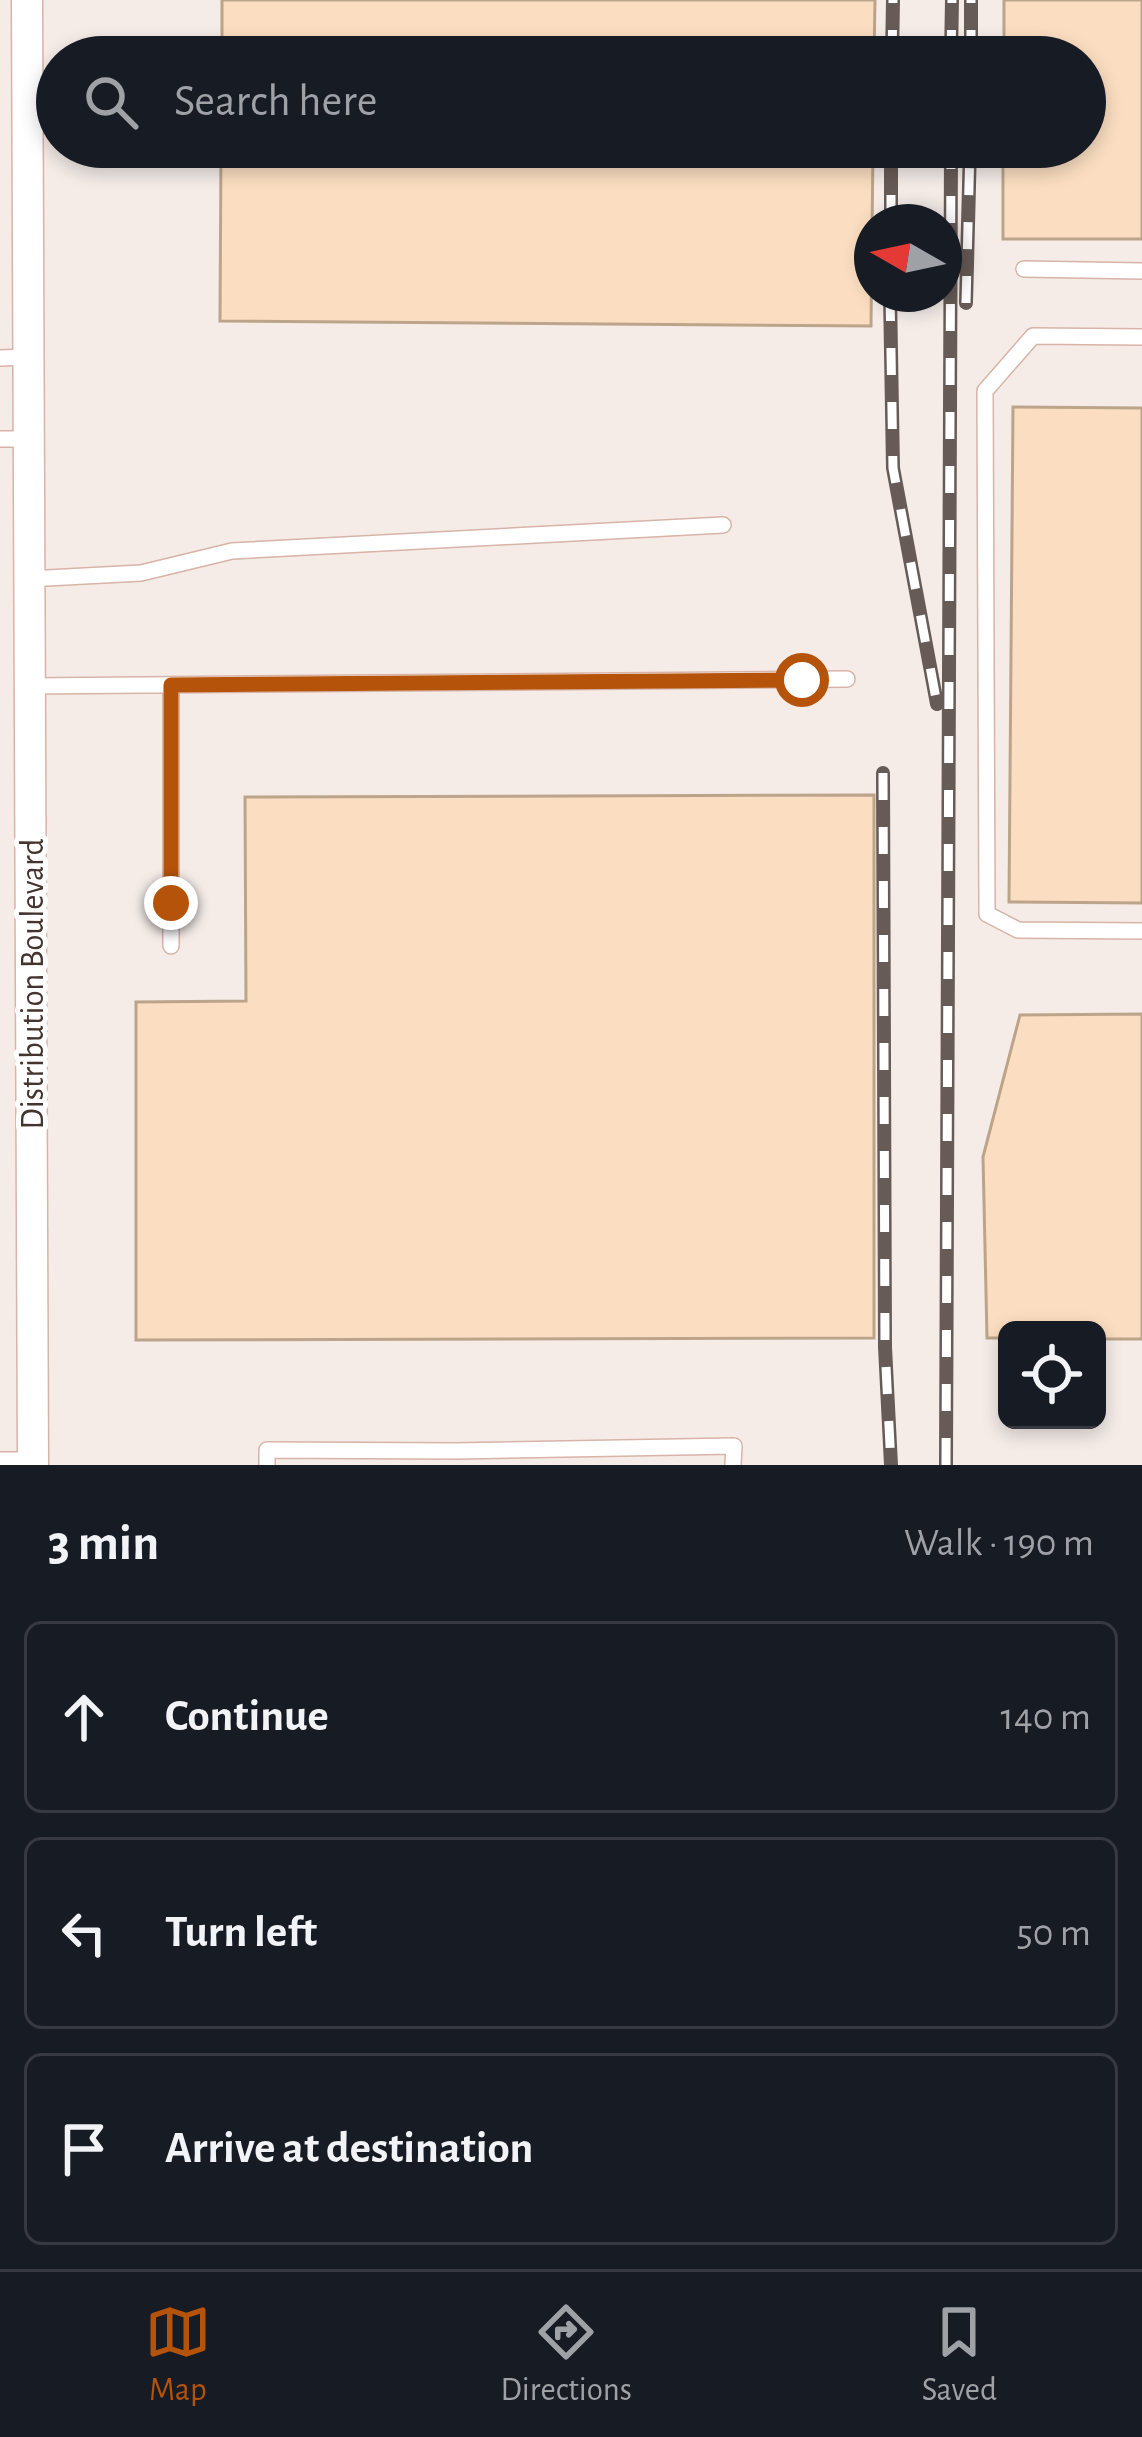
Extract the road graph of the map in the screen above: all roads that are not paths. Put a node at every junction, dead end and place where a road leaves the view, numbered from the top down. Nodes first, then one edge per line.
1 (27, 0) edge
2 (1024, 269) dead end
3 (1142, 271) edge
4 (1142, 338) edge
5 (14, 358) edge
6 (14, 439) edge
7 (723, 525) dead end
8 (28, 579) junction
9 (847, 679) dead end
10 (171, 685) junction
11 (29, 686) junction
12 (1142, 931) edge
13 (171, 946) dead end
14 (455, 1458) edge
15 (0, 1460) edge
16 (33, 1462) edge
17 (267, 1465) edge
18 (733, 1465) edge

1 - 5 street, Distribution Boulevard
2 - 3 lane
4 - 12 lane
5 - 6 street, Distribution Boulevard
6 - 8 street, Distribution Boulevard
7 - 8 lane
8 - 11 street, Distribution Boulevard
9 - 10 lane
10 - 11 lane
10 - 13 lane
11 - 16 street, Distribution Boulevard
14 - 17 lane
14 - 18 lane
15 - 16 lane

